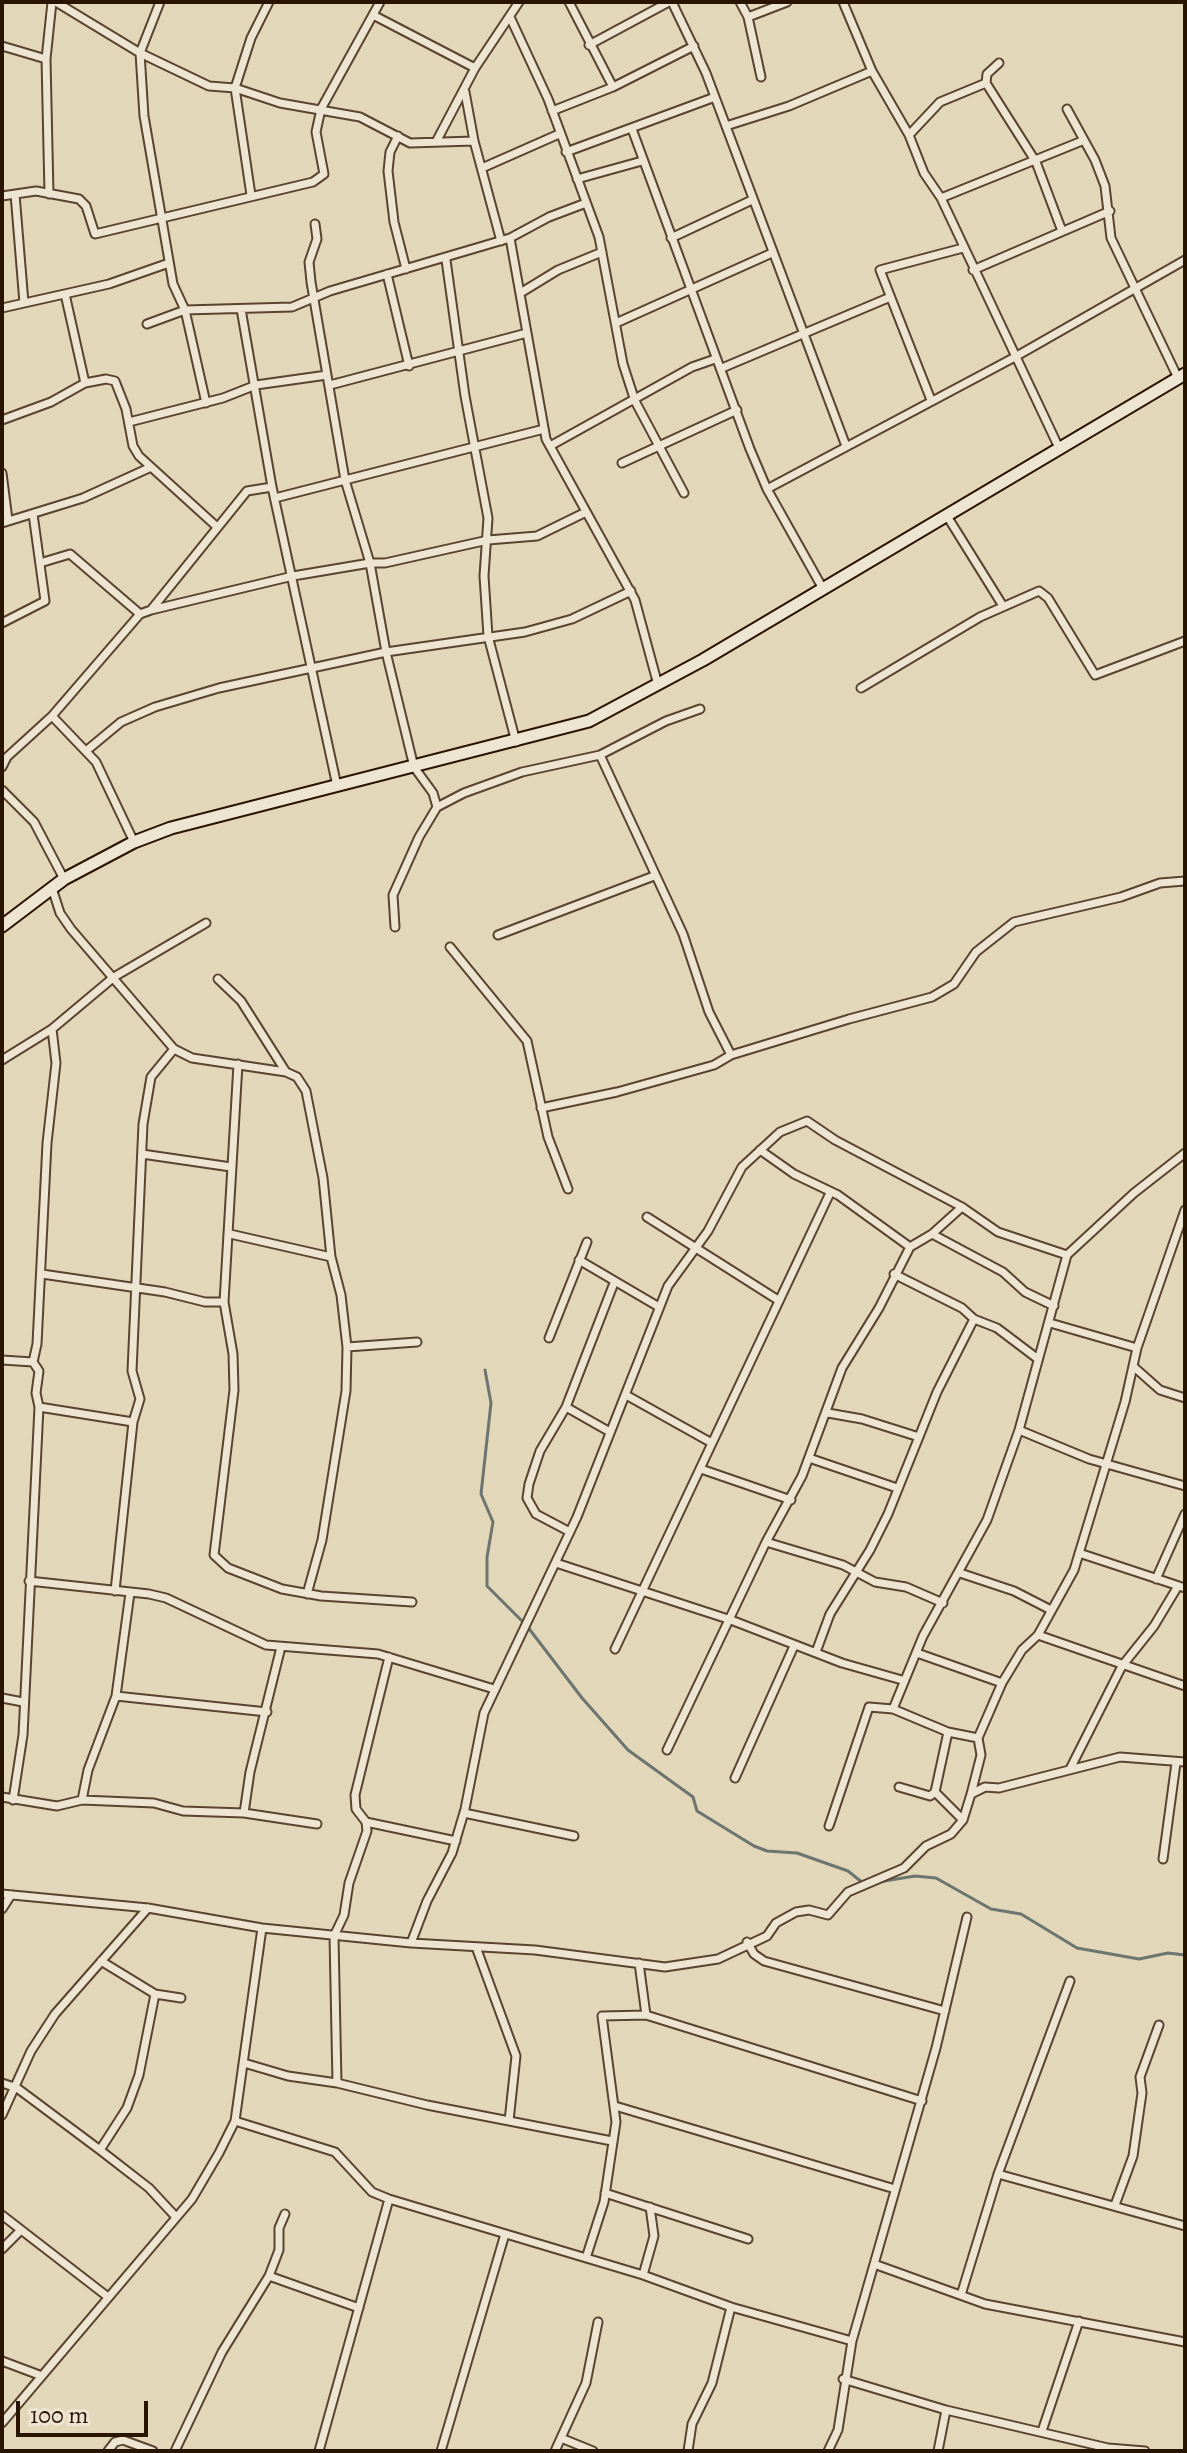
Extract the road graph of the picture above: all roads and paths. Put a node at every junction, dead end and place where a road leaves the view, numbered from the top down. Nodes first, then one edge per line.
1 (56, 2) edge
2 (160, 2) edge
3 (269, 2) edge
4 (380, 2) edge
5 (519, 2) edge
6 (569, 2) edge
7 (670, 2) edge
8 (740, 2) edge
9 (787, 2) edge
10 (843, 2) edge
11 (375, 16) junction
12 (510, 17) junction
13 (748, 17) junction
14 (589, 45) junction
15 (2, 46) edge
16 (694, 46) junction
17 (140, 53) junction
18 (46, 59) junction
19 (999, 63) dead end
20 (475, 68) junction
21 (872, 71) junction
22 (761, 77) dead end
23 (986, 83) junction
24 (613, 87) junction
25 (235, 88) junction
26 (465, 92) junction
27 (715, 97) junction
28 (321, 109) junction
29 (1067, 109) dead end
30 (552, 111) junction
31 (726, 126) junction
32 (632, 129) junction
33 (559, 134) junction
34 (909, 135) junction
35 (398, 136) junction
36 (474, 141) junction
37 (1082, 141) junction
38 (436, 142) junction
39 (566, 152) junction
40 (642, 161) junction
41 (1036, 162) junction
42 (482, 168) junction
43 (577, 179) junction
44 (15, 194) junction
45 (49, 194) junction
46 (251, 195) junction
47 (2, 196) edge
48 (941, 198) junction
49 (752, 200) junction
50 (586, 203) junction
51 (1110, 211) junction
52 (161, 219) junction
53 (315, 224) dead end
54 (1062, 231) junction
55 (510, 238) junction
56 (671, 238) junction
57 (501, 241) junction
58 (963, 248) junction
59 (602, 252) junction
60 (772, 253) junction
61 (446, 260) junction
62 (1185, 260) edge
63 (169, 263) junction
64 (406, 269) junction
65 (973, 270) junction
66 (387, 274) junction
67 (689, 289) junction
68 (1134, 290) junction
69 (522, 292) junction
70 (65, 294) junction
71 (313, 298) junction
72 (888, 298) junction
73 (24, 303) junction
74 (2, 308) edge
75 (241, 309) junction
76 (185, 310) junction
77 (616, 323) junction
78 (147, 324) dead end
79 (527, 333) junction
80 (806, 335) junction
81 (458, 354) junction
82 (1015, 357) junction
83 (715, 359) junction
84 (409, 366) junction
85 (722, 368) junction
86 (327, 375) junction
87 (1181, 376) edge
88 (85, 383) junction
89 (256, 385) junction
90 (330, 385) junction
91 (931, 400) junction
92 (635, 401) junction
93 (206, 403) junction
94 (737, 410) junction
95 (2, 420) edge
96 (129, 422) junction
97 (544, 429) junction
98 (475, 444) junction
99 (659, 445) junction
100 (550, 446) junction
101 (846, 446) junction
102 (1060, 450) junction
103 (622, 463) dead end
104 (149, 468) junction
105 (2, 473) edge
106 (345, 480) junction
107 (272, 487) junction
108 (767, 489) junction
109 (684, 493) dead end
110 (275, 498) junction
111 (586, 512) junction
112 (33, 514) junction
113 (947, 516) junction
114 (5, 522) edge
115 (216, 526) junction
116 (488, 540) junction
117 (40, 563) junction
118 (370, 563) junction
119 (293, 576) junction
120 (822, 587) junction
121 (631, 591) junction
122 (1003, 606) junction
123 (151, 610) junction
124 (140, 614) junction
125 (2, 623) edge
126 (488, 636) junction
127 (1185, 641) edge
128 (386, 652) junction
129 (312, 669) junction
130 (658, 685) junction
131 (861, 688) dead end
132 (700, 709) dead end
133 (52, 716) junction
134 (516, 742) junction
135 (86, 751) junction
136 (5, 755) edge
137 (600, 755) junction
138 (2, 767) edge
139 (414, 767) junction
140 (337, 786) junction
141 (2, 790) edge
142 (437, 807) junction
143 (134, 842) junction
144 (654, 876) junction
145 (64, 879) junction
146 (1185, 881) edge
147 (52, 888) junction
148 (206, 923) dead end
149 (2, 926) edge
150 (395, 927) dead end
151 (498, 935) dead end
152 (450, 947) dead end
153 (114, 977) junction
154 (218, 979) dead end
155 (52, 1029) junction
156 (174, 1049) junction
157 (731, 1055) junction
158 (2, 1060) edge
159 (238, 1064) junction
160 (286, 1072) junction
161 (541, 1108) junction
162 (760, 1150) junction
163 (1185, 1153) edge
164 (142, 1154) junction
165 (231, 1167) junction
166 (568, 1189) dead end
167 (830, 1193) junction
168 (962, 1207) junction
169 (1185, 1210) edge
170 (647, 1217) dead end
171 (230, 1234) junction
172 (932, 1234) junction
173 (587, 1242) dead end
174 (693, 1247) junction
175 (910, 1247) junction
176 (1067, 1255) junction
177 (331, 1257) junction
178 (579, 1260) junction
179 (42, 1274) junction
180 (894, 1274) junction
181 (614, 1283) junction
182 (134, 1287) junction
183 (778, 1300) junction
184 (224, 1302) junction
185 (1054, 1306) junction
186 (659, 1307) junction
187 (974, 1319) junction
188 (1050, 1323) junction
189 (549, 1338) dead end
190 (417, 1342) dead end
191 (347, 1347) junction
192 (1137, 1348) junction
193 (1038, 1359) junction
194 (2, 1360) edge
195 (33, 1362) junction
196 (1134, 1367) junction
197 (626, 1395) junction
198 (1185, 1398) edge
199 (39, 1407) junction
200 (566, 1407) junction
201 (828, 1413) junction
202 (133, 1422) junction
203 (1019, 1430) junction
204 (610, 1432) junction
205 (919, 1437) junction
206 (710, 1442) junction
207 (809, 1458) junction
208 (1107, 1464) junction
209 (701, 1469) junction
210 (1185, 1486) edge
211 (897, 1488) junction
212 (791, 1500) junction
213 (1185, 1514) edge
214 (570, 1532) junction
215 (766, 1542) junction
216 (1079, 1553) junction
217 (556, 1563) junction
218 (856, 1573) junction
219 (960, 1573) junction
220 (1156, 1579) junction
221 (29, 1581) junction
222 (1182, 1587) edge
223 (115, 1591) junction
224 (130, 1593) junction
225 (642, 1593) junction
226 (307, 1594) junction
227 (412, 1602) dead end
228 (943, 1603) junction
229 (1051, 1610) junction
230 (731, 1620) junction
231 (1038, 1635) junction
232 (794, 1646) junction
233 (281, 1647) junction
234 (615, 1649) dead end
235 (816, 1652) junction
236 (917, 1653) junction
237 (389, 1657) junction
238 (1122, 1666) junction
239 (902, 1680) junction
240 (1002, 1683) junction
241 (1185, 1686) edge
242 (494, 1689) junction
243 (116, 1696) junction
244 (2, 1698) edge
245 (23, 1702) junction
246 (893, 1709) junction
247 (267, 1712) junction
248 (948, 1732) junction
249 (978, 1738) junction
250 (667, 1750) dead end
251 (1181, 1763) edge
252 (1071, 1767) junction
253 (735, 1778) dead end
254 (899, 1787) dead end
255 (935, 1792) junction
256 (971, 1794) junction
257 (2, 1797) edge
258 (13, 1800) junction
259 (82, 1800) junction
260 (244, 1813) junction
261 (464, 1813) junction
262 (963, 1820) junction
263 (366, 1822) junction
264 (317, 1824) dead end
265 (829, 1826) dead end
266 (574, 1836) dead end
267 (456, 1841) junction
268 (1163, 1859) dead end
269 (6, 1894) edge
270 (148, 1908) junction
271 (2, 1909) edge
272 (967, 1917) dead end
273 (262, 1928) junction
274 (334, 1936) junction
275 (747, 1942) junction
276 (411, 1943) junction
277 (476, 1947) junction
278 (101, 1961) junction
279 (639, 1963) junction
280 (1070, 1981) dead end
281 (155, 1994) junction
282 (181, 1998) dead end
283 (945, 2011) junction
284 (646, 2015) junction
285 (1159, 2025) dead end
286 (244, 2063) junction
287 (2, 2083) edge
288 (337, 2083) junction
289 (17, 2088) junction
290 (922, 2101) junction
291 (615, 2106) junction
292 (2, 2115) edge
293 (235, 2121) junction
294 (509, 2121) junction
295 (612, 2141) junction
296 (100, 2150) junction
297 (998, 2174) junction
298 (895, 2189) junction
299 (605, 2193) junction
300 (389, 2199) junction
301 (1115, 2205) junction
302 (650, 2207) junction
303 (285, 2214) dead end
304 (2, 2215) edge
305 (175, 2216) junction
306 (1185, 2226) edge
307 (21, 2230) junction
308 (505, 2234) junction
309 (748, 2239) dead end
310 (2, 2249) edge
311 (586, 2258) junction
312 (874, 2264) junction
313 (643, 2275) junction
314 (269, 2276) junction
315 (961, 2295) junction
316 (108, 2297) junction
317 (731, 2307) junction
318 (359, 2308) junction
319 (1079, 2321) junction
320 (598, 2322) dead end
321 (852, 2341) junction
322 (1185, 2342) edge
323 (2, 2361) edge
324 (42, 2376) junction
325 (843, 2379) junction
326 (946, 2410) junction
327 (2, 2423) edge
328 (1042, 2431) junction
329 (561, 2438) junction
330 (1107, 2449) edge
331 (108, 2451) edge
332 (153, 2451) edge
333 (175, 2451) edge
334 (319, 2451) edge
335 (441, 2451) edge
336 (555, 2451) edge
337 (593, 2451) edge
338 (688, 2451) edge
339 (828, 2451) edge
340 (938, 2451) edge
341 (1145, 2451) edge

1 - 17 street
1 - 18 street
2 - 17 street
3 - 25 street
4 - 11 street
5 - 12 street
6 - 14 street
7 - 14 street
7 - 16 street
8 - 13 street
9 - 13 street
10 - 21 street
11 - 20 street
11 - 28 street
12 - 20 street
12 - 30 street
13 - 22 street
14 - 24 street
15 - 18 street
16 - 24 street
16 - 27 street
17 - 25 street
17 - 52 street
18 - 45 street
19 - 23 street
20 - 26 street
21 - 31 street
21 - 34 street
23 - 34 street
23 - 41 street
24 - 30 street
25 - 28 street
25 - 46 street
26 - 36 street
26 - 38 street
27 - 31 street
27 - 32 street
28 - 35 street
28 - 46 street
29 - 37 street
30 - 33 street
31 - 49 street
32 - 39 street
32 - 40 street
33 - 39 street
33 - 42 street
34 - 48 street
35 - 38 street
35 - 64 street
36 - 38 street
36 - 42 street
37 - 41 street
37 - 51 street
39 - 43 street
40 - 43 street
40 - 56 street
41 - 48 street
41 - 54 street
42 - 57 street
43 - 50 street
44 - 45 street
44 - 47 street
44 - 73 street
45 - 52 street
46 - 52 street
48 - 58 street
49 - 56 street
49 - 60 street
50 - 55 street
50 - 59 street
51 - 54 street
51 - 68 street
52 - 63 street
53 - 71 street
54 - 65 street
55 - 57 street
55 - 69 street
56 - 67 street
57 - 61 street
58 - 65 street
58 - 72 street
59 - 69 street
59 - 77 street
60 - 67 street
60 - 80 street
61 - 64 street
61 - 81 street
62 - 68 street
63 - 70 street
63 - 76 street
64 - 66 street
65 - 82 street
66 - 71 street
66 - 84 street
67 - 77 street
67 - 83 street
68 - 82 street
68 - 87 street
69 - 79 street
70 - 73 street
70 - 88 street
71 - 75 street
71 - 86 street
72 - 80 street
72 - 91 street
73 - 74 street
75 - 76 street
75 - 89 street
76 - 78 street
76 - 93 street
77 - 92 street
79 - 81 street
79 - 97 street
80 - 85 street
80 - 101 street
81 - 84 street
81 - 98 street
82 - 91 street
82 - 102 street
83 - 85 street
83 - 92 street
84 - 90 street
85 - 94 street
86 - 89 street
86 - 90 street
87 - 102 main road
88 - 95 street
88 - 96 street
89 - 93 street
89 - 107 street
90 - 106 street
91 - 101 street
92 - 99 street
92 - 100 street
93 - 96 street
94 - 99 street
94 - 108 street
96 - 104 street
97 - 98 street
97 - 100 street
98 - 106 street
98 - 116 street
99 - 103 street
99 - 109 street
100 - 111 street
101 - 108 street
102 - 113 main road
104 - 112 street
104 - 115 street
105 - 114 street
106 - 110 street
106 - 118 street
107 - 110 street
107 - 115 street
108 - 120 street
110 - 119 street
111 - 116 street
111 - 121 street
112 - 114 street
112 - 117 street
113 - 120 main road
113 - 122 street
115 - 123 street
116 - 118 street
116 - 126 street
117 - 124 street
117 - 125 street
118 - 119 street
118 - 128 street
119 - 123 street
119 - 129 street
120 - 130 main road
121 - 126 street
121 - 130 street
122 - 127 street
122 - 131 street
123 - 124 street
124 - 133 street
126 - 128 street
126 - 134 street
128 - 129 street
128 - 139 street
129 - 135 street
129 - 140 street
130 - 134 main road
132 - 137 street
133 - 135 street
133 - 136 street
134 - 139 main road
135 - 143 street
136 - 138 street
137 - 142 street
137 - 144 street
139 - 140 main road
139 - 142 street
140 - 143 main road
141 - 145 street
142 - 150 street
143 - 145 main road
144 - 151 street
144 - 157 street
145 - 147 main road
146 - 157 street
147 - 149 main road
147 - 153 street
148 - 153 street
152 - 161 street
153 - 155 street
153 - 156 street
154 - 160 street
155 - 158 street
155 - 179 street
156 - 159 street
156 - 164 street
157 - 161 street
159 - 160 street
159 - 165 street
160 - 177 street
161 - 166 street
162 - 167 street
162 - 168 street
162 - 174 street
163 - 176 street
164 - 165 street
164 - 182 street
165 - 171 street
167 - 175 street
167 - 183 street
168 - 172 street
168 - 176 street
169 - 192 street
170 - 174 street
171 - 177 street
171 - 184 street
172 - 175 street
172 - 185 street
173 - 178 street
174 - 183 street
174 - 186 street
175 - 180 street
176 - 185 street
177 - 191 street
178 - 181 street
178 - 189 street
179 - 182 street
179 - 195 street
180 - 187 street
180 - 201 street
181 - 186 street
181 - 200 street
182 - 184 street
182 - 202 street
183 - 206 street
184 - 226 street
185 - 188 street
186 - 197 street
187 - 193 street
187 - 205 street
188 - 192 street
188 - 193 street
190 - 191 street
191 - 226 street
192 - 196 street
193 - 203 street
194 - 195 street
195 - 199 street
196 - 198 street
196 - 208 street
197 - 204 street
197 - 206 street
199 - 202 street
199 - 221 street
200 - 204 street
200 - 214 street
201 - 205 street
201 - 207 street
202 - 223 street
203 - 208 street
203 - 219 street
204 - 214 street
205 - 211 street
206 - 209 street
207 - 211 street
207 - 212 street
208 - 210 street
208 - 216 street
209 - 212 street
209 - 225 street
211 - 218 street
212 - 215 street
213 - 220 street
214 - 217 street
215 - 218 street
215 - 230 street
216 - 220 street
216 - 229 street
217 - 225 street
217 - 242 street
218 - 228 street
218 - 235 street
219 - 228 street
219 - 229 street
220 - 222 street
221 - 223 street
221 - 245 street
222 - 238 street
223 - 224 street
224 - 233 street
224 - 243 street
225 - 230 street
225 - 234 street
226 - 227 street
228 - 236 street
229 - 231 street
230 - 232 street
230 - 250 street
231 - 238 street
231 - 240 street
232 - 235 street
232 - 253 street
233 - 237 street
233 - 247 street
235 - 239 street
236 - 239 street
236 - 240 street
237 - 242 street
237 - 263 street
238 - 241 street
238 - 252 street
239 - 246 street
240 - 249 street
242 - 261 street
243 - 247 street
243 - 259 street
244 - 245 street
245 - 258 street
246 - 248 street
246 - 265 street
247 - 260 street
248 - 249 street
248 - 255 street
249 - 256 street
251 - 252 street
251 - 268 street
252 - 256 street
254 - 255 street
255 - 262 street
256 - 262 street
257 - 258 street
258 - 259 street
259 - 260 street
260 - 264 street
261 - 266 street
261 - 267 street
262 - 275 street
263 - 267 street
263 - 274 street
267 - 276 street
269 - 270 street
269 - 271 street
270 - 273 street
270 - 278 street
272 - 283 street
273 - 274 street
273 - 286 street
274 - 276 street
274 - 288 street
275 - 279 street
275 - 283 street
276 - 277 street
277 - 279 street
277 - 294 street
278 - 281 street
278 - 289 street
279 - 284 street
280 - 297 street
281 - 282 street
281 - 296 street
283 - 290 street
284 - 290 street
284 - 291 street
285 - 301 street
286 - 288 street
286 - 293 street
287 - 289 street
288 - 294 street
289 - 292 street
289 - 296 street
290 - 298 street
291 - 295 street
291 - 298 street
293 - 300 street
293 - 305 street
294 - 295 street
295 - 299 street
296 - 305 street
297 - 301 street
297 - 315 street
298 - 312 street
299 - 302 street
299 - 311 street
300 - 308 street
300 - 318 street
301 - 306 street
302 - 309 street
302 - 313 street
303 - 314 street
304 - 307 street
305 - 316 street
307 - 310 street
307 - 316 street
308 - 311 street
308 - 335 street
311 - 313 street
312 - 315 street
312 - 321 street
313 - 317 street
314 - 318 street
314 - 333 street
315 - 319 street
316 - 324 street
317 - 321 street
317 - 338 street
318 - 334 street
319 - 322 street
319 - 328 street
320 - 329 street
321 - 325 street
323 - 324 street
324 - 327 street
325 - 326 street
325 - 339 street
326 - 328 street
326 - 340 street
328 - 330 street
329 - 336 street
329 - 337 street
330 - 341 street
331 - 332 street

